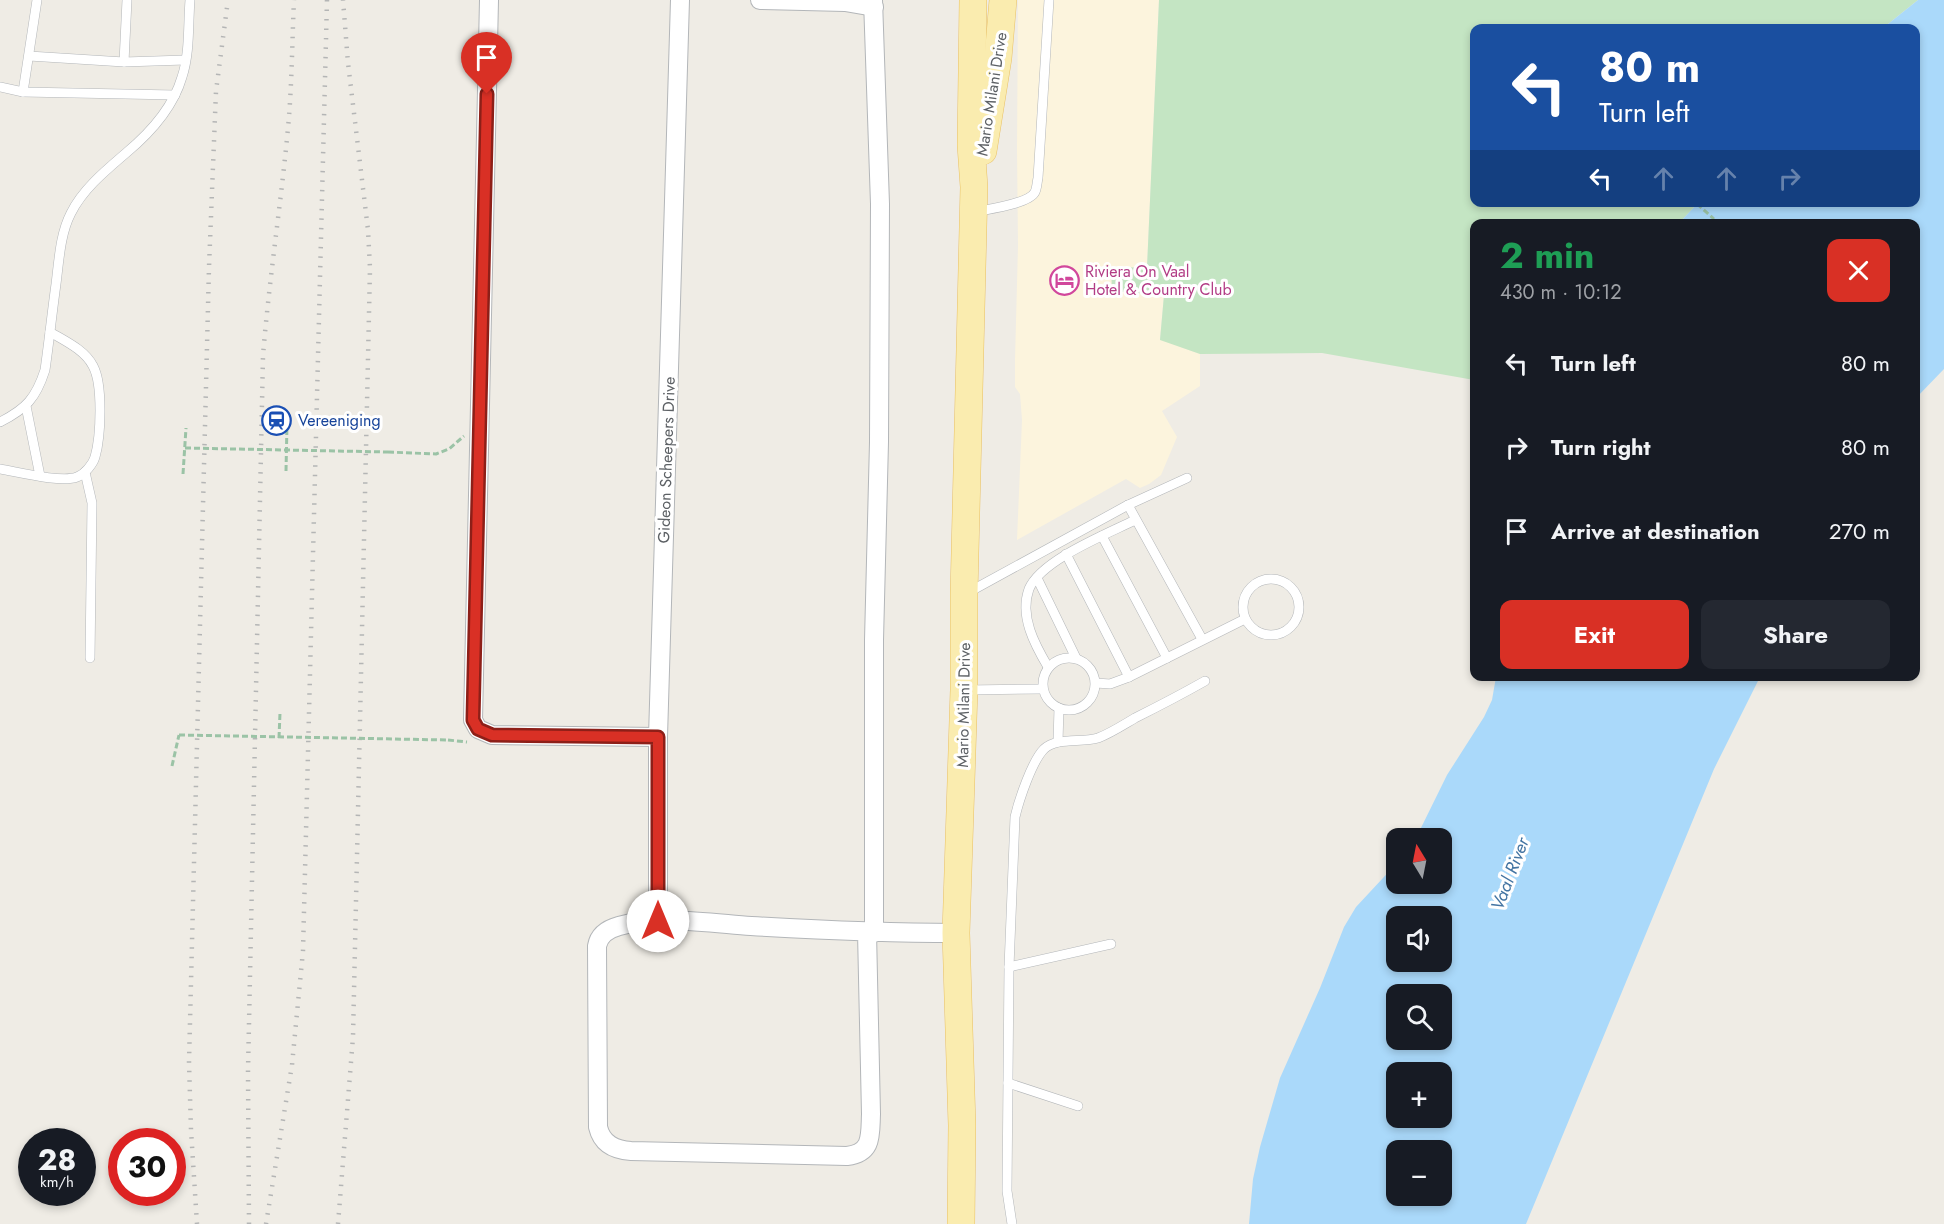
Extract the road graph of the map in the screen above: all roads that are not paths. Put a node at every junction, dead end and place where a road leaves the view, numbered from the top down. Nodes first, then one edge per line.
1 (38, 0) edge
2 (127, 0) edge
3 (190, 0) edge
4 (489, 0) edge
5 (680, 0) edge
6 (760, 0) edge
7 (973, 0) edge
8 (1003, 0) edge
9 (1049, 0) edge
10 (874, 4) edge
11 (29, 56) junction
12 (185, 60) junction
13 (124, 62) junction
14 (0, 87) edge
15 (23, 92) junction
16 (175, 95) junction
17 (973, 200) junction
18 (50, 332) junction
19 (27, 406) junction
20 (0, 422) edge
21 (0, 468) edge
22 (85, 472) junction
23 (40, 476) junction
24 (1187, 478) dead end
25 (1128, 505) junction
26 (1135, 520) junction
27 (1102, 536) junction
28 (1066, 554) junction
29 (1037, 578) junction
30 (964, 594) junction
31 (1245, 619) junction
32 (1202, 639) junction
33 (90, 658) dead end
34 (1076, 658) junction
35 (1167, 658) junction
36 (1048, 667) junction
37 (1129, 677) junction
38 (1205, 681) dead end
39 (1096, 683) junction
40 (1043, 688) junction
41 (964, 690) junction
42 (1059, 708) junction
43 (658, 737) junction
44 (1058, 742) junction
45 (658, 921) junction
46 (870, 932) junction
47 (956, 933) junction
48 (1111, 944) dead end
49 (1009, 967) junction
50 (1008, 1083) junction
51 (1078, 1106) dead end
52 (962, 1224) edge
53 (1012, 1224) edge

1 - 11 lane
2 - 13 lane
3 - 12 lane
4 - 43 street
5 - 43 street, Gideon Scheepers Drive
6 - 10 street
7 - 17 main road, Mario Milani Drive
8 - 17 main road, Mario Milani Drive
9 - 17 lane
10 - 46 street
11 - 13 lane
11 - 15 lane
12 - 13 lane
12 - 16 lane
14 - 15 lane
15 - 16 lane
16 - 18 lane
17 - 30 main road, Mario Milani Drive
18 - 19 lane
18 - 22 lane
19 - 20 lane
19 - 23 lane
21 - 23 lane
22 - 23 lane
22 - 33 lane
24 - 25 lane
25 - 26 lane
25 - 30 lane
26 - 27 lane
26 - 32 lane
27 - 28 lane
27 - 35 lane
28 - 29 lane
28 - 37 lane
29 - 34 lane
29 - 36 lane
30 - 41 main road, Mario Milani Drive
31 - 31 lane
31 - 32 lane
32 - 35 lane
34 - 36 lane
34 - 39 lane
35 - 37 lane
36 - 40 lane
37 - 39 lane
38 - 44 lane
39 - 42 lane
40 - 41 lane
40 - 42 lane
41 - 47 main road, Mario Milani Drive
42 - 44 lane
43 - 45 street, Gideon Scheepers Drive
44 - 49 lane
45 - 46 street
45 - 46 street
46 - 47 street
47 - 52 main road, Mario Milani Drive
48 - 49 lane
49 - 50 lane
50 - 51 lane
50 - 53 lane

